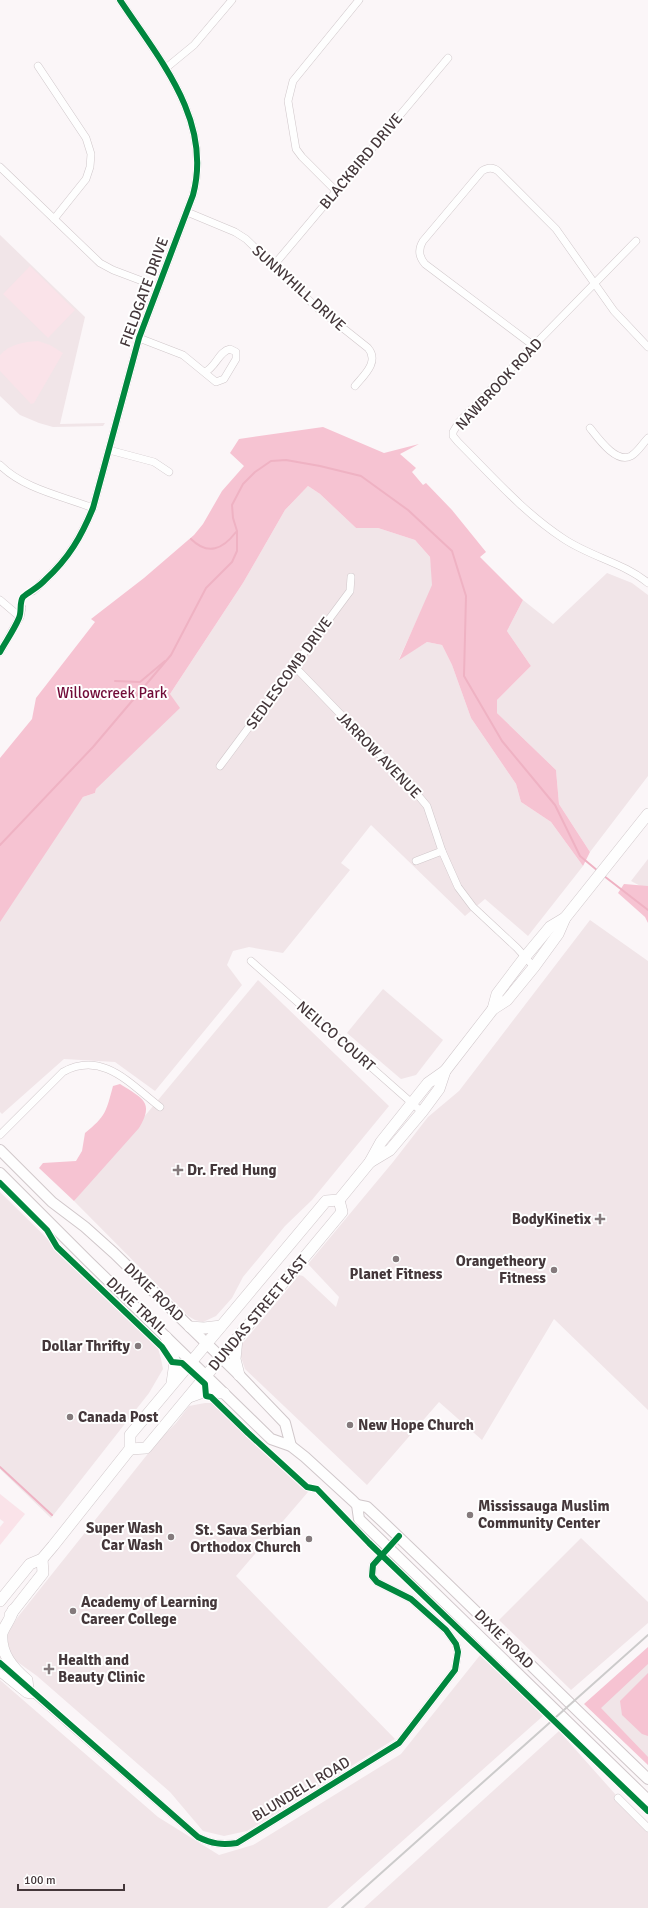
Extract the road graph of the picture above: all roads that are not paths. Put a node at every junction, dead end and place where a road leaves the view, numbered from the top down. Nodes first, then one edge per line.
1 (120, 0) edge
2 (232, 0) edge
3 (359, 0) edge
4 (448, 58) dead end
5 (38, 66) dead end
6 (166, 68) junction
7 (0, 167) edge
8 (335, 190) junction
9 (187, 212) junction
10 (54, 219) junction
11 (636, 241) dead end
12 (274, 265) junction
13 (596, 283) junction
14 (158, 287) junction
15 (139, 338) junction
16 (534, 346) junction
17 (648, 347) edge
18 (206, 372) junction
19 (355, 386) dead end
20 (590, 428) dead end
21 (648, 438) edge
22 (109, 450) junction
23 (0, 465) edge
24 (169, 472) dead end
25 (92, 508) junction
26 (351, 577) dead end
27 (648, 583) edge
28 (33, 591) dead end
29 (0, 600) edge
30 (22, 608) dead end
31 (20, 617) junction
32 (0, 652) edge
33 (295, 667) junction
34 (220, 766) dead end
35 (648, 814) edge
36 (442, 851) junction
37 (416, 861) dead end
38 (565, 918) junction
39 (525, 957) junction
40 (251, 960) dead end
41 (534, 967) junction
42 (493, 1009) junction
43 (445, 1071) junction
44 (412, 1103) junction
45 (160, 1107) dead end
46 (422, 1112) junction
47 (0, 1135) edge
48 (0, 1150) edge
49 (370, 1162) junction
50 (0, 1173) edge
51 (339, 1200) junction
52 (221, 1326) junction
53 (190, 1327) junction
54 (166, 1337) junction
55 (237, 1338) junction
56 (207, 1343) junction
57 (221, 1357) junction
58 (191, 1361) junction
59 (206, 1375) junction
60 (239, 1375) junction
61 (171, 1385) junction
62 (224, 1393) junction
63 (186, 1398) junction
64 (291, 1446) junction
65 (130, 1449) junction
66 (357, 1504) junction
67 (398, 1536) junction
68 (388, 1547) junction
69 (42, 1559) junction
70 (0, 1601) edge
71 (14, 1610) junction
72 (0, 1627) edge
73 (0, 1663) edge
74 (0, 1674) edge
75 (32, 1692) junction
76 (648, 1779) edge
77 (618, 1798) dead end
78 (648, 1800) edge
79 (648, 1828) edge

1 - 6 street, FIELDGATE DRIVE
2 - 6 street
3 - 8 street
4 - 8 street, BLACKBIRD DRIVE
5 - 10 street
6 - 9 street, FIELDGATE DRIVE
7 - 10 street
8 - 12 street, BLACKBIRD DRIVE
9 - 12 street, SUNNYHILL DRIVE
9 - 14 street, FIELDGATE DRIVE
10 - 14 street
11 - 13 street, NAWBROOK ROAD
12 - 19 street, SUNNYHILL DRIVE
13 - 16 street, NAWBROOK ROAD
13 - 16 street
13 - 17 street
14 - 15 street, FIELDGATE DRIVE
15 - 18 street
15 - 22 street, FIELDGATE DRIVE
16 - 27 street, NAWBROOK ROAD
18 - 18 street
20 - 21 street
22 - 24 street
22 - 25 street, FIELDGATE DRIVE
23 - 25 street
25 - 28 street, FIELDGATE DRIVE
26 - 33 street, SEDLESCOMB DRIVE
29 - 31 street
30 - 31 street
31 - 32 street
33 - 34 street, SEDLESCOMB DRIVE
33 - 36 street, JARROW AVENUE
35 - 38 main road
36 - 37 street
36 - 39 street, JARROW AVENUE
38 - 39 main road
38 - 41 main road
39 - 41 street, JARROW AVENUE
39 - 42 main road
40 - 44 street, NEILCO COURT
41 - 42 main road
42 - 43 main road
43 - 44 main road
43 - 46 main road
44 - 46 street, NEILCO COURT
44 - 49 main road
45 - 47 street
46 - 49 main road
48 - 53 main road, DIXIE ROAD
49 - 51 main road
50 - 54 main road, DIXIE ROAD
51 - 52 main road, DUNDAS STREET EAST
51 - 55 main road, DUNDAS STREET EAST
52 - 53 main road
52 - 56 main road, DUNDAS STREET EAST
53 - 56 main road, DIXIE ROAD
54 - 58 main road, DIXIE ROAD
54 - 61 main road
55 - 57 main road, DUNDAS STREET EAST
55 - 60 main road
56 - 57 main road, DIXIE ROAD
56 - 58 main road, DUNDAS STREET EAST
57 - 59 main road, DUNDAS STREET EAST
57 - 60 main road, DIXIE ROAD
58 - 59 main road, DIXIE ROAD
58 - 61 main road, DUNDAS STREET EAST
59 - 62 main road, DIXIE ROAD
59 - 63 main road, DUNDAS STREET EAST
60 - 64 main road, DIXIE ROAD
61 - 65 main road, DUNDAS STREET EAST
62 - 63 main road
62 - 64 main road, DIXIE ROAD
63 - 65 main road, DUNDAS STREET EAST
64 - 66 main road, DIXIE ROAD
65 - 69 main road, DUNDAS STREET EAST
66 - 67 main road, DIXIE ROAD
66 - 68 main road, DIXIE ROAD
67 - 68 street, BLUNDELL ROAD
67 - 76 main road, DIXIE ROAD
68 - 75 street, BLUNDELL ROAD
68 - 78 main road, DIXIE ROAD
69 - 70 main road, DUNDAS STREET EAST
69 - 71 main road
71 - 72 main road
71 - 75 main road
73 - 75 street, BLUNDELL ROAD
74 - 75 street, BLUNDELL ROAD
77 - 79 street

